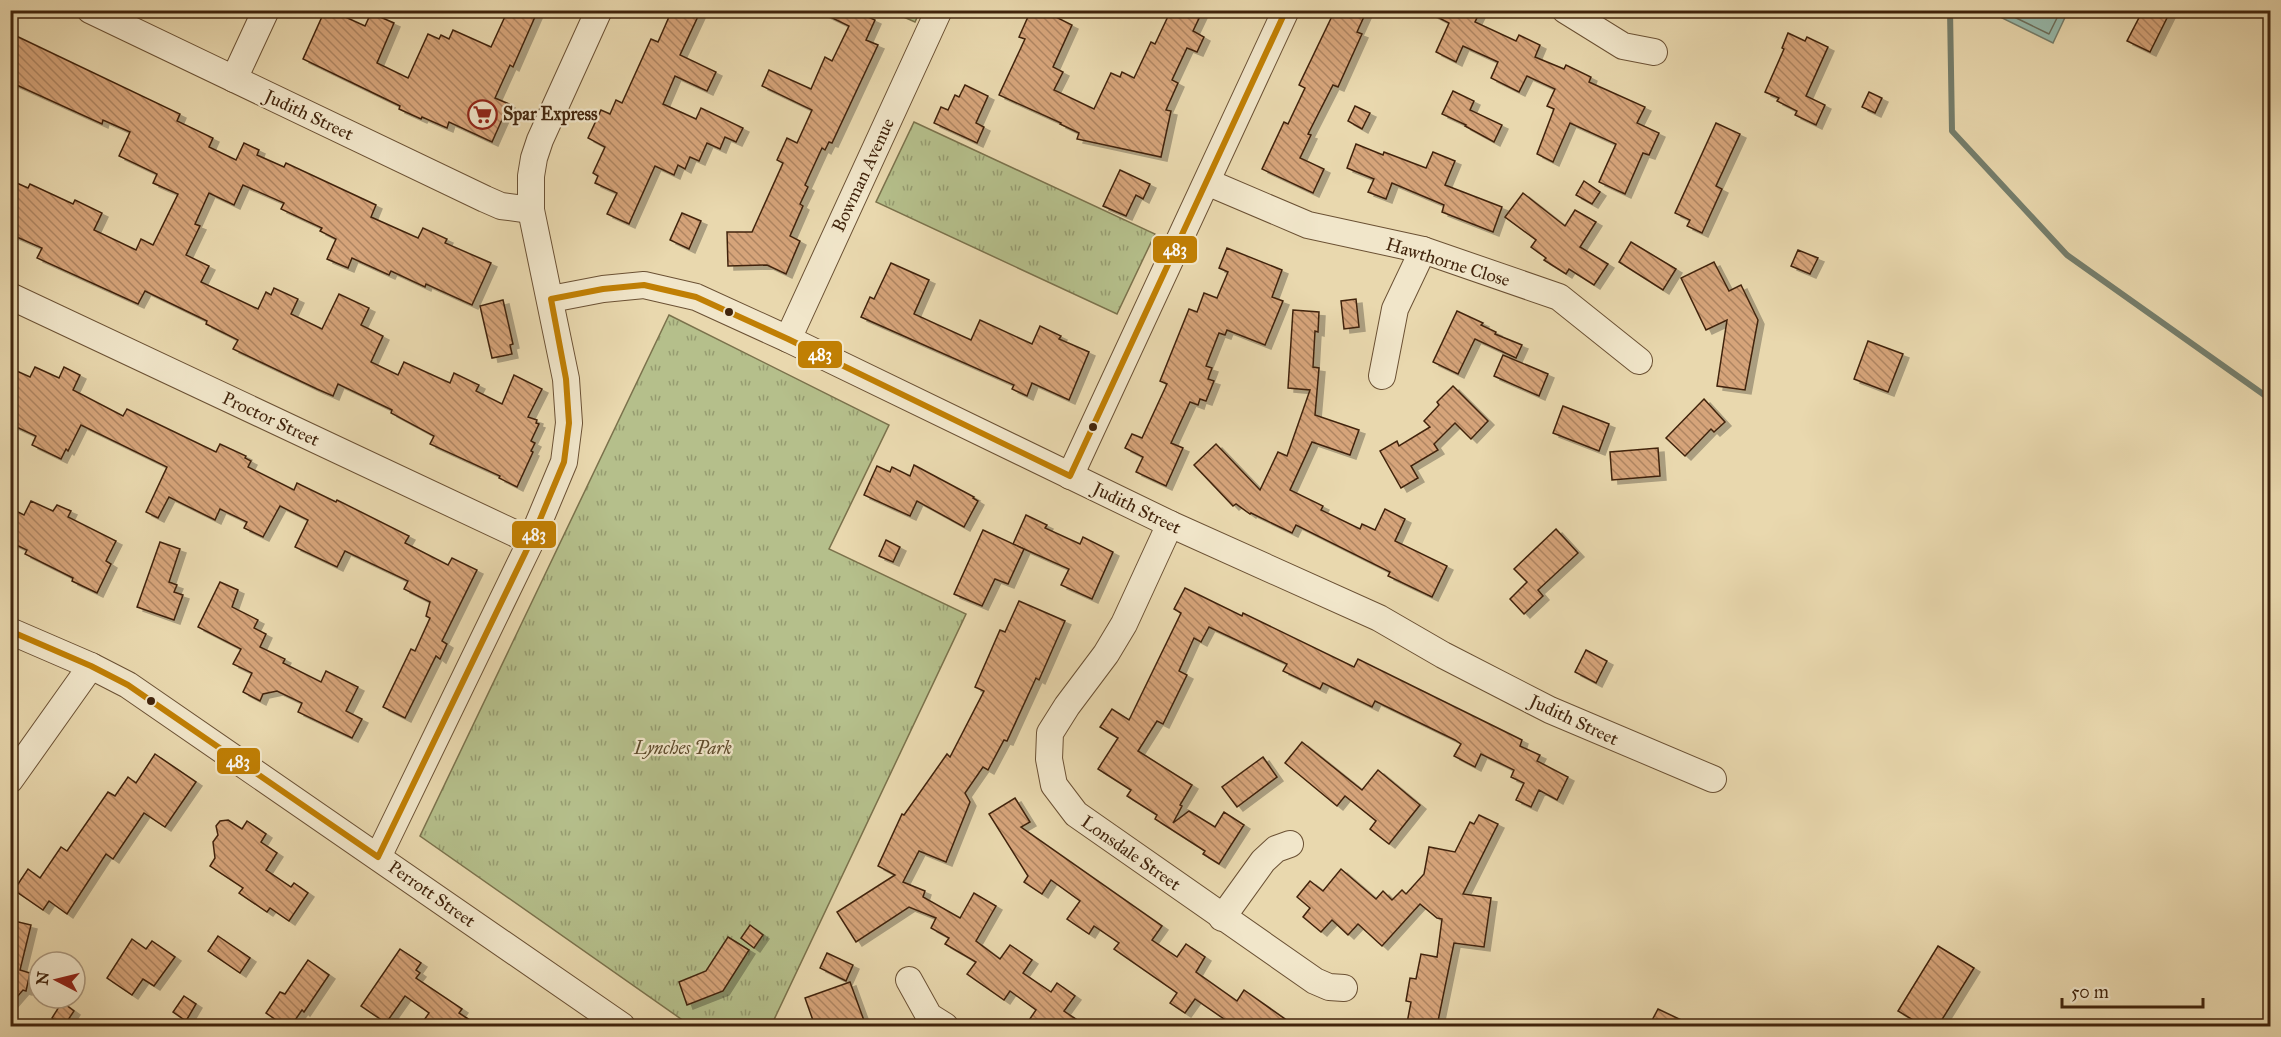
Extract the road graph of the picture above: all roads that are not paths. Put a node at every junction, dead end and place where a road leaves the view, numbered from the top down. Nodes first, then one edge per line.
1 (90, 10) edge
2 (266, 10) edge
3 (599, 10) edge
4 (939, 10) edge
5 (1286, 10) edge
6 (1565, 10) edge
7 (1654, 52) dead end
8 (234, 79) junction
9 (1206, 182) junction
10 (531, 210) junction
11 (1423, 250) junction
12 (10, 296) edge
13 (551, 299) junction
14 (788, 339) junction
15 (1639, 361) dead end
16 (1382, 376) dead end
17 (1071, 476) junction
18 (1170, 524) junction
19 (531, 541) junction
20 (10, 631) edge
21 (91, 666) junction
22 (1713, 779) dead end
23 (10, 780) edge
24 (1290, 844) dead end
25 (378, 857) junction
26 (1222, 918) junction
27 (909, 980) dead end
28 (1344, 988) dead end
29 (608, 1022) edge
30 (945, 1026) edge

1 - 8 street, Judith Street
2 - 8 street
3 - 10 street
4 - 14 street, Bowman Avenue
5 - 9 street
6 - 7 street
8 - 10 street, Judith Street
9 - 11 street, Hawthorne Close
9 - 17 street
10 - 13 street
11 - 15 street, Hawthorne Close
11 - 16 street
12 - 19 street, Proctor Street
13 - 14 street, Judith Street
13 - 19 street
14 - 17 street, Judith Street
17 - 18 street, Judith Street
18 - 22 street, Judith Street
18 - 26 street, Lonsdale Street
19 - 25 street
20 - 21 street, Perrott Street
21 - 23 street
21 - 25 street, Perrott Street
24 - 26 street
25 - 29 street, Perrott Street
26 - 28 street, Lonsdale Street
27 - 30 street

